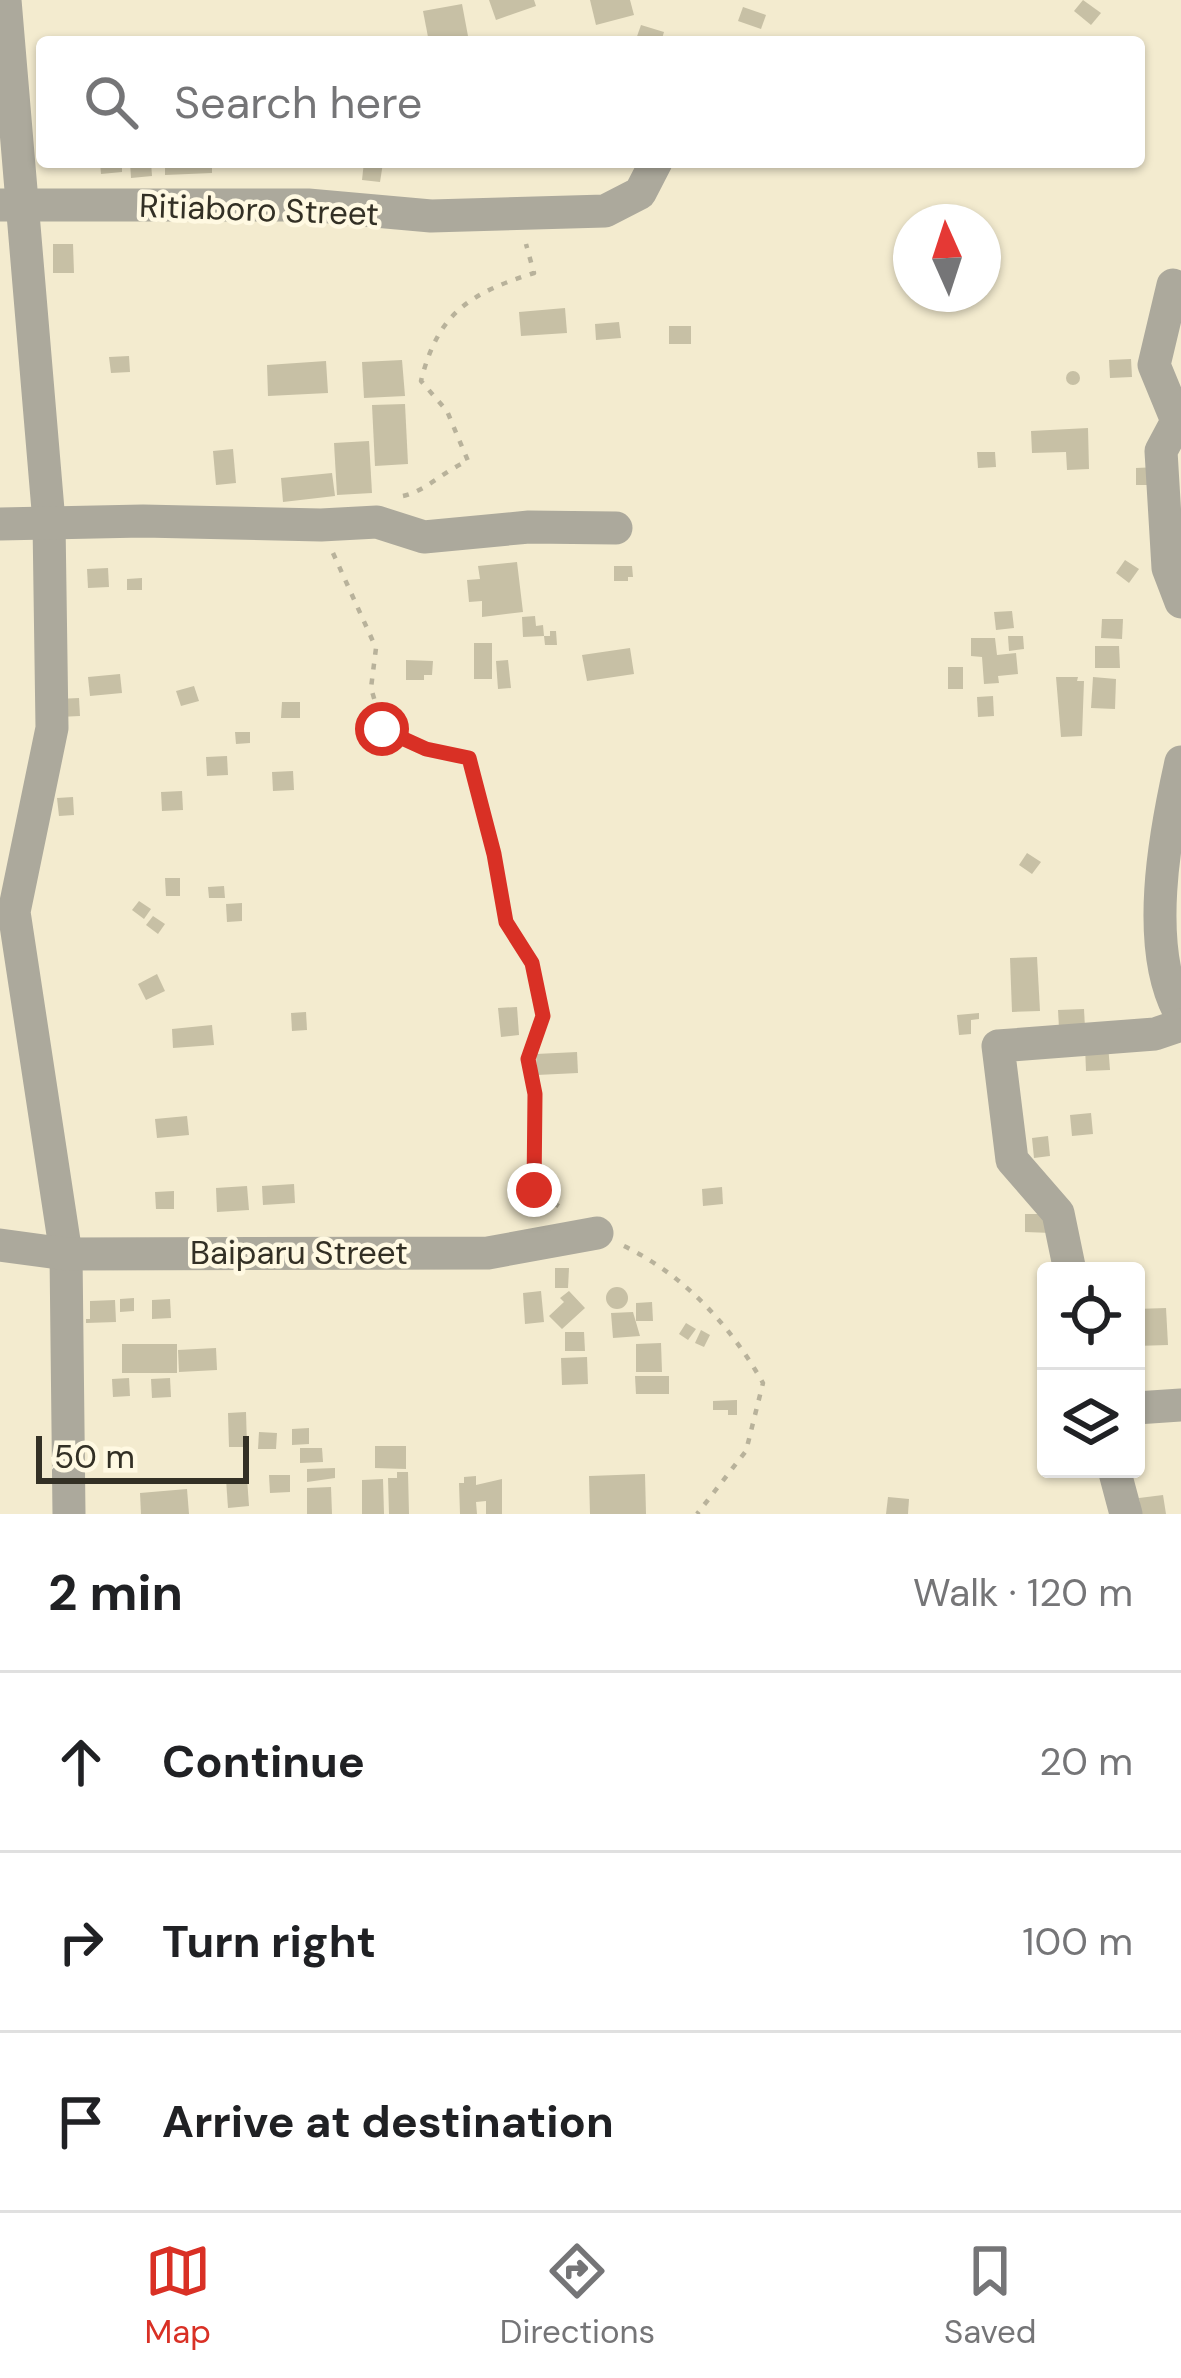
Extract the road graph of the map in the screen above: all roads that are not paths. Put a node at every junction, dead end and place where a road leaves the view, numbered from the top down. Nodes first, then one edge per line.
1 (5, 0) edge
2 (653, 168) edge
3 (10, 205) edge
4 (1173, 285) dead end
5 (49, 523) junction
6 (0, 524) edge
7 (616, 528) dead end
8 (1181, 602) edge
9 (1181, 762) edge
10 (7, 911) edge
11 (1181, 1015) edge
12 (1181, 1025) edge
13 (597, 1233) road end
14 (0, 1245) edge
15 (66, 1254) junction
16 (1068, 1262) edge
17 (1181, 1405) edge
18 (1145, 1407) edge
19 (1116, 1478) edge
20 (69, 1514) edge
21 (1126, 1514) edge

1 - 3 street
2 - 3 street, Ritiaboro Street
3 - 5 street
4 - 8 street
5 - 6 street
5 - 7 street
5 - 10 street
9 - 11 street
10 - 15 street
12 - 16 street
13 - 15 street, Baiparu Street
14 - 15 street, Baiparu Street
15 - 20 street
17 - 18 street
19 - 21 street

